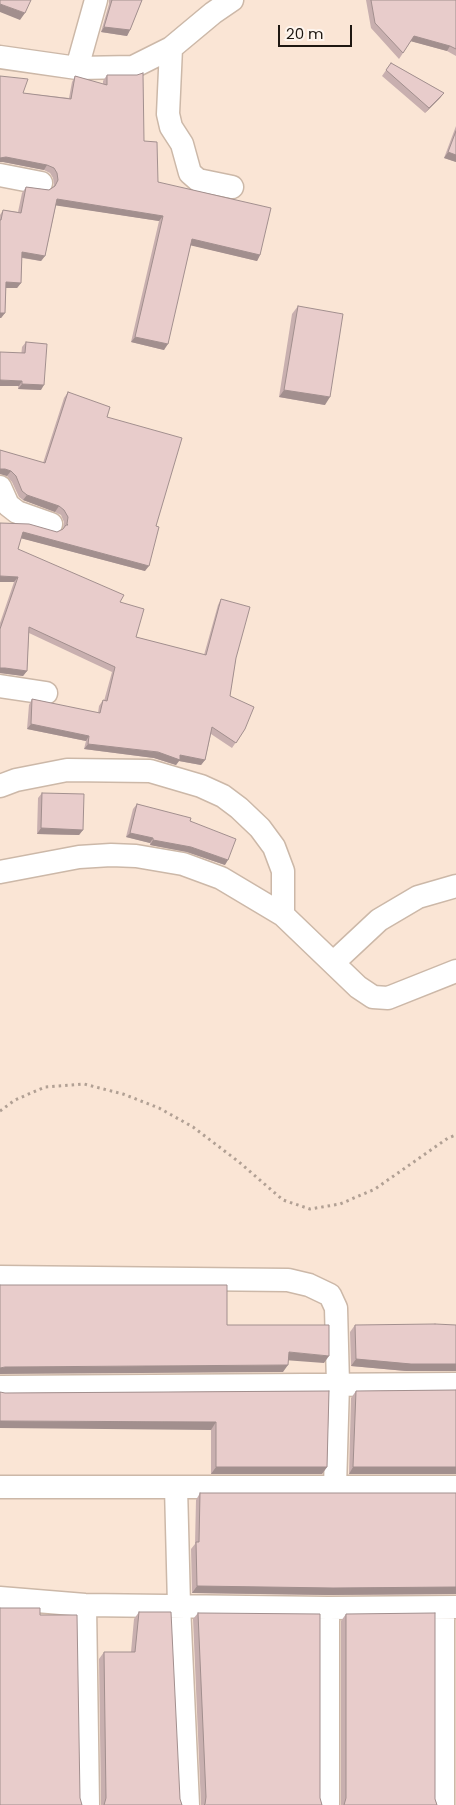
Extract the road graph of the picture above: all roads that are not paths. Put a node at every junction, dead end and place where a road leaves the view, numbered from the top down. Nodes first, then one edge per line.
1 (96, 0) edge
2 (232, 0) edge
3 (171, 48) junction
4 (0, 58) edge
5 (77, 68) junction
6 (0, 175) edge
7 (41, 183) dead end
8 (232, 187) dead end
9 (0, 487) edge
10 (52, 524) dead end
11 (0, 686) edge
12 (46, 693) dead end
13 (0, 786) edge
14 (0, 872) edge
15 (456, 886) edge
16 (283, 915) junction
17 (333, 963) junction
18 (456, 971) edge
19 (0, 1277) edge
20 (338, 1384) junction
21 (456, 1384) edge
22 (0, 1387) edge
23 (0, 1487) edge
24 (176, 1487) junction
25 (335, 1487) junction
26 (456, 1487) edge
27 (0, 1598) edge
28 (85, 1605) junction
29 (179, 1606) junction
30 (450, 1607) edge
31 (328, 1608) junction
32 (88, 1805) edge
33 (188, 1805) edge
34 (328, 1805) edge
35 (444, 1805) edge

1 - 5 street
2 - 3 street
3 - 5 street
3 - 8 street
4 - 5 street
6 - 7 street
9 - 10 street
11 - 12 street
13 - 16 street
14 - 16 street
15 - 17 street
16 - 17 street
17 - 18 street
19 - 20 street
20 - 21 street
20 - 22 street
20 - 25 street
23 - 24 street
24 - 25 street
24 - 29 street
25 - 26 street
27 - 28 street
28 - 29 street
28 - 32 street
29 - 31 street
29 - 33 street
30 - 31 street
30 - 35 street
31 - 34 street

